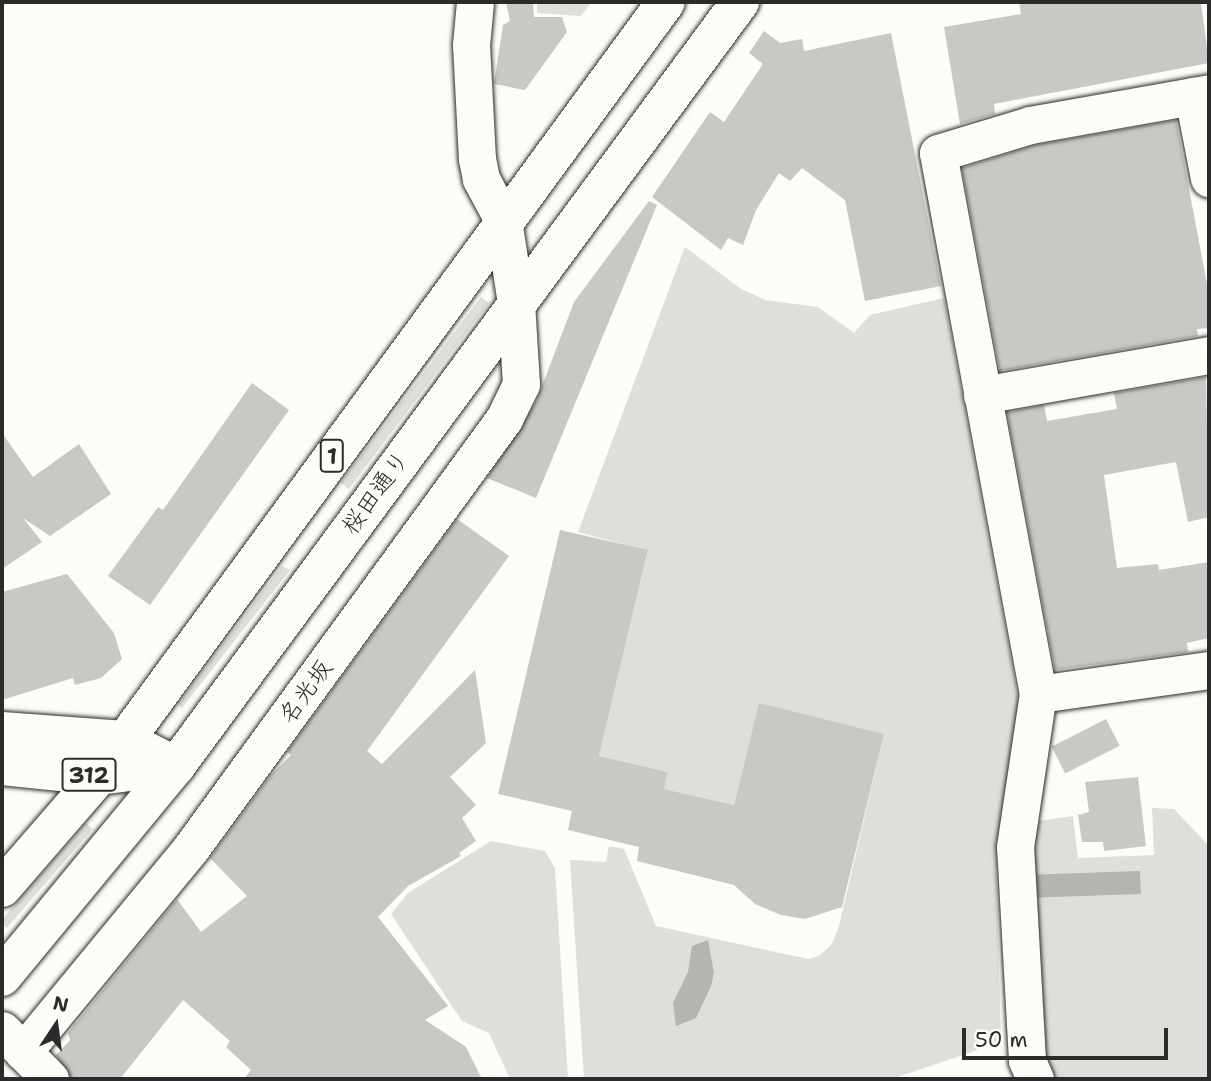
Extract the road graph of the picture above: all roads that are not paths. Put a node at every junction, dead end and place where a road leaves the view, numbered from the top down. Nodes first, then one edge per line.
1 (475, 2) edge
2 (666, 2) edge
3 (740, 2) edge
4 (1201, 95) edge
5 (1209, 178) edge
6 (503, 220) junction
7 (516, 303) junction
8 (1209, 355) edge
9 (982, 396) junction
10 (1209, 670) edge
11 (1038, 694) junction
12 (2, 731) edge
13 (125, 740) junction
14 (2, 766) edge
15 (176, 766) junction
16 (99, 776) junction
17 (2, 888) edge
18 (2, 977) edge
19 (13, 1041) edge
20 (50, 1079) edge
21 (1035, 1079) edge

1 - 6 street, 名光坂
2 - 6 main road, 1
3 - 7 main road, 桜田通り / 1
4 - 5 street
4 - 9 street
6 - 7 street, 名光坂
6 - 13 main road, 1
7 - 15 main road, 桜田通り / 1
7 - 19 street, 名光坂
8 - 9 street
9 - 11 street
10 - 11 street
11 - 21 street
12 - 13 main road, 312
13 - 15 main road, 312
13 - 16 main road, 1
14 - 16 main road, 312
15 - 16 main road, 312
15 - 18 main road, 桜田通り / 1
16 - 17 main road, 1
19 - 20 street

